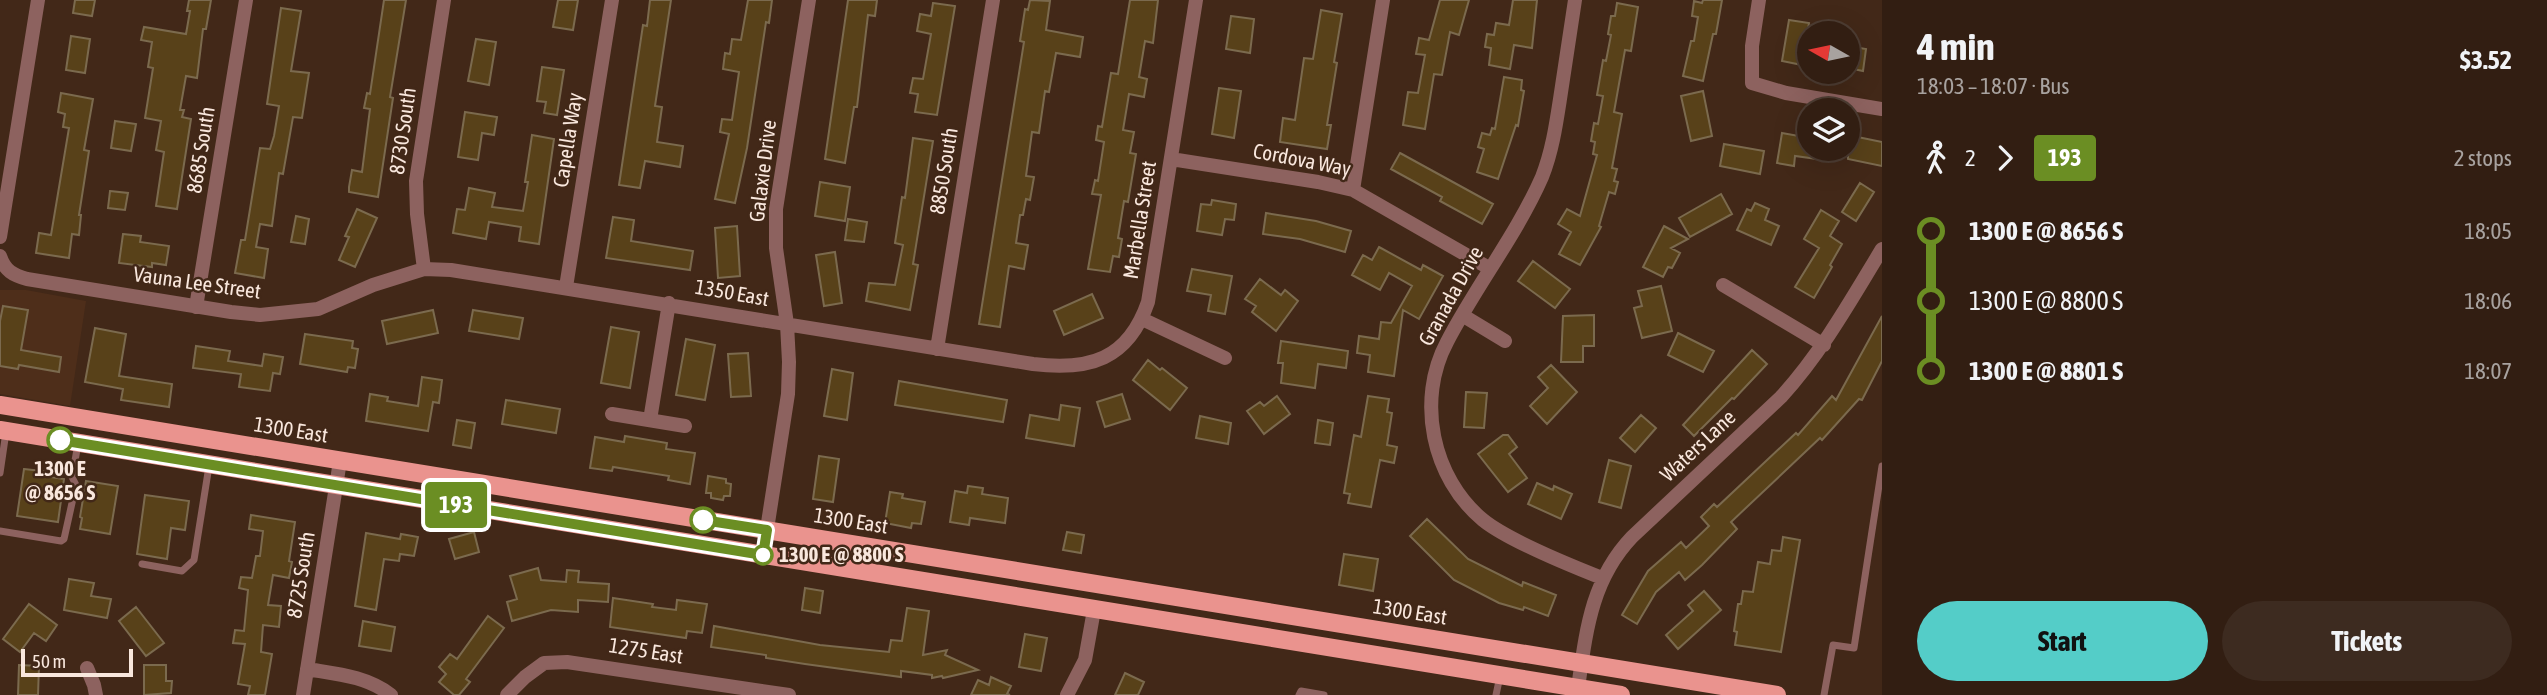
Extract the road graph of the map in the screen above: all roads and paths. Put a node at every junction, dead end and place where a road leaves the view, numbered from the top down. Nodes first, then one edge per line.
1 (38, 0) edge
2 (246, 0) edge
3 (444, 0) edge
4 (612, 0) edge
5 (809, 0) edge
6 (993, 0) edge
7 (1196, 0) edge
8 (1383, 0) edge
9 (1575, 0) edge
10 (1759, 0) edge
11 (1882, 109) edge
12 (1171, 159) junction
13 (1353, 190) junction
14 (0, 237) edge
15 (1882, 249) edge
16 (2, 262) edge
17 (1489, 268) junction
18 (424, 269) junction
19 (1723, 285) dead end
20 (566, 287) junction
21 (669, 303) junction
22 (197, 307) junction
23 (1462, 315) junction
24 (1142, 319) junction
25 (787, 324) junction
26 (1505, 341) dead end
27 (1824, 345) junction
28 (937, 349) junction
29 (1225, 358) dead end
30 (1033, 364) joint
31 (0, 405) edge
32 (612, 414) dead end
33 (650, 420) junction
34 (685, 426) dead end
35 (3, 431) edge
36 (78, 443) junction
37 (340, 461) junction
38 (209, 465) junction
39 (1882, 466) edge
40 (0, 473) edge
41 (337, 485) junction
42 (767, 530) junction
43 (0, 531) edge
44 (763, 555) junction
45 (142, 565) dead end
46 (1602, 578) junction
47 (1094, 610) junction
48 (1582, 663) junction
49 (87, 668) dead end
50 (307, 669) junction
51 (1500, 675) junction
52 (1578, 688) junction
53 (96, 695) edge
54 (303, 695) edge
55 (391, 695) edge
56 (507, 695) edge
57 (789, 695) edge
58 (1067, 695) edge
59 (1299, 695) edge
60 (1324, 695) edge
61 (1496, 695) edge
62 (1621, 695) edge
63 (1777, 695) edge
64 (1824, 695) edge

1 - 14 street
2 - 22 street, 8685 South
3 - 18 street, 8730 South
4 - 20 street, Capella Way
5 - 25 street, Galaxie Drive
6 - 28 street, 8850 South
7 - 12 street, Marbella Street
8 - 13 street
9 - 17 street, Granada Drive
10 - 11 street
12 - 13 street, Cordova Way
12 - 24 street, Marbella Street
13 - 17 street, Cordova Way
15 - 27 street, Waters Lane
16 - 22 street, Vauna Lee Street
17 - 23 street, Granada Drive
18 - 20 street, 1350 East
18 - 22 street, Vauna Lee Street
19 - 27 street
20 - 21 street, 1350 East
21 - 25 street, 1350 East
21 - 33 street
23 - 26 street
23 - 46 street, Granada Drive
24 - 29 street
24 - 30 street, Marbella Street
25 - 28 street, 1350 East
25 - 42 street, Galaxie Drive
27 - 46 street, Waters Lane
28 - 30 street, 1350 East
31 - 37 main road, 1300 East
32 - 33 street
33 - 34 street
35 - 36 main road
35 - 40 lane
36 - 38 main road
36 - 43 lane
37 - 41 street, 8725 South
37 - 42 main road, 1300 East
38 - 41 main road
38 - 45 lane
39 - 64 lane
41 - 44 main road
41 - 50 street, 8725 South
42 - 44 street, Galaxie Drive
42 - 48 main road, 1300 East
44 - 47 main road
46 - 48 street, Waters Lane
47 - 51 main road
47 - 58 street
48 - 52 street, Waters Lane
48 - 63 main road, 1300 East
49 - 53 street
50 - 54 street, 8725 South
50 - 55 street
51 - 52 main road
51 - 61 lane
52 - 62 main road
56 - 57 street, 1275 East
59 - 60 lane

